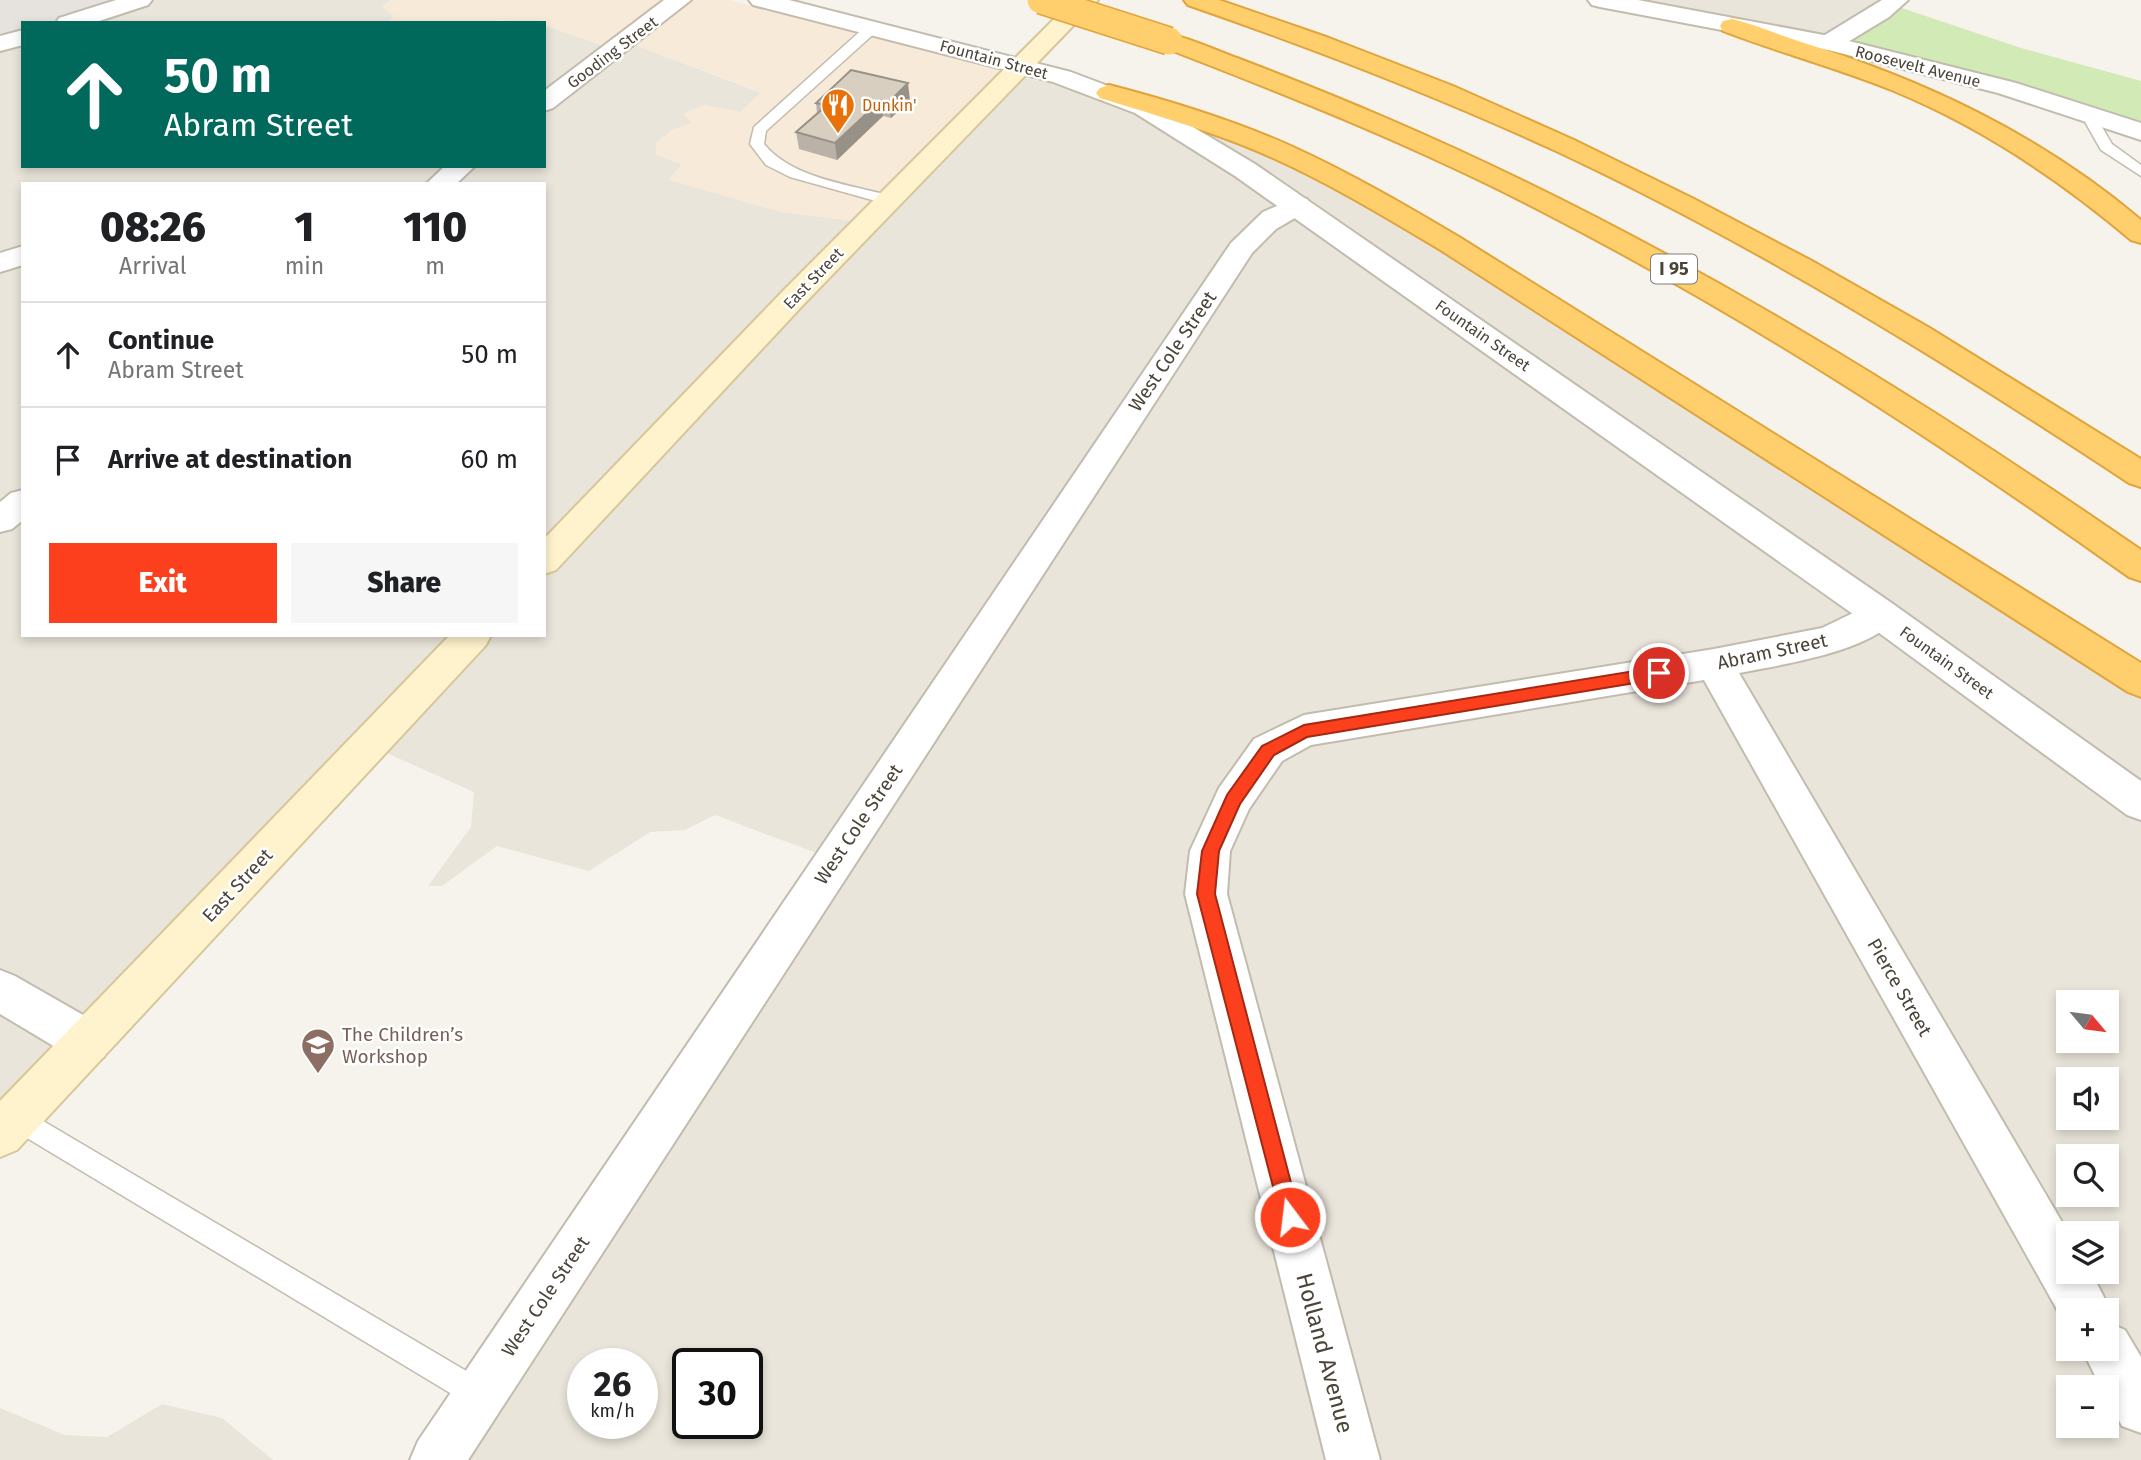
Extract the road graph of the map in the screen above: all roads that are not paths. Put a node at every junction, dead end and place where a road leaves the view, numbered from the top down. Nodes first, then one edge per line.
1 (140, 0) edge
2 (679, 0) edge
3 (761, 0) edge
4 (1041, 0) edge
5 (1086, 0) edge
6 (1600, 0) edge
7 (1698, 0) edge
8 (1896, 0) edge
9 (1200, 1) edge
10 (74, 21) edge
11 (1731, 26) junction
12 (872, 28) junction
13 (21, 38) edge
14 (1829, 43) junction
15 (0, 44) edge
16 (1023, 66) junction
17 (1109, 93) junction
18 (546, 101) edge
19 (2087, 113) junction
20 (2141, 132) edge
21 (459, 168) edge
22 (2141, 172) edge
23 (442, 182) edge
24 (890, 201) junction
25 (1297, 205) junction
26 (2141, 234) edge
27 (21, 256) edge
28 (0, 263) edge
29 (2141, 475) edge
30 (21, 504) edge
31 (0, 520) edge
32 (546, 559) edge
33 (2141, 568) edge
34 (1880, 614) junction
35 (472, 637) edge
36 (1714, 664) junction
37 (2141, 682) edge
38 (1233, 800) joint
39 (2141, 803) edge
40 (0, 990) edge
41 (88, 1042) junction
42 (8, 1126) edge
43 (2079, 1298) edge
44 (2114, 1361) edge
45 (481, 1395) junction
46 (2141, 1407) edge
47 (437, 1460) edge
48 (1353, 1460) edge

1 - 10 street
2 - 18 street, Gooding Street
3 - 12 street, Fountain Street
4 - 33 highway, I 95, bridge
5 - 16 main road, East Street
6 - 11 street
7 - 11 street, Roosevelt Avenue
8 - 14 street
9 - 29 highway
11 - 14 street, Roosevelt Avenue
11 - 26 highway
12 - 16 street, Fountain Street
12 - 24 lane
13 - 15 street
14 - 19 street, Roosevelt Avenue
16 - 17 street, Fountain Street
16 - 24 main road, East Street
17 - 25 street, Fountain Street
17 - 37 highway
19 - 20 street, Roosevelt Avenue
19 - 22 lane
21 - 23 street
24 - 32 main road, East Street
25 - 34 street, Fountain Street
25 - 45 street, West Cole Street
27 - 28 street
30 - 31 street
34 - 36 street, Abram Street
34 - 39 street, Fountain Street
35 - 41 main road, East Street
36 - 38 street, Abram Street
36 - 43 street, Pierce Street
38 - 48 street, Holland Avenue
40 - 41 street
41 - 42 main road, East Street
42 - 45 lane
44 - 46 street
45 - 47 street, West Cole Street

